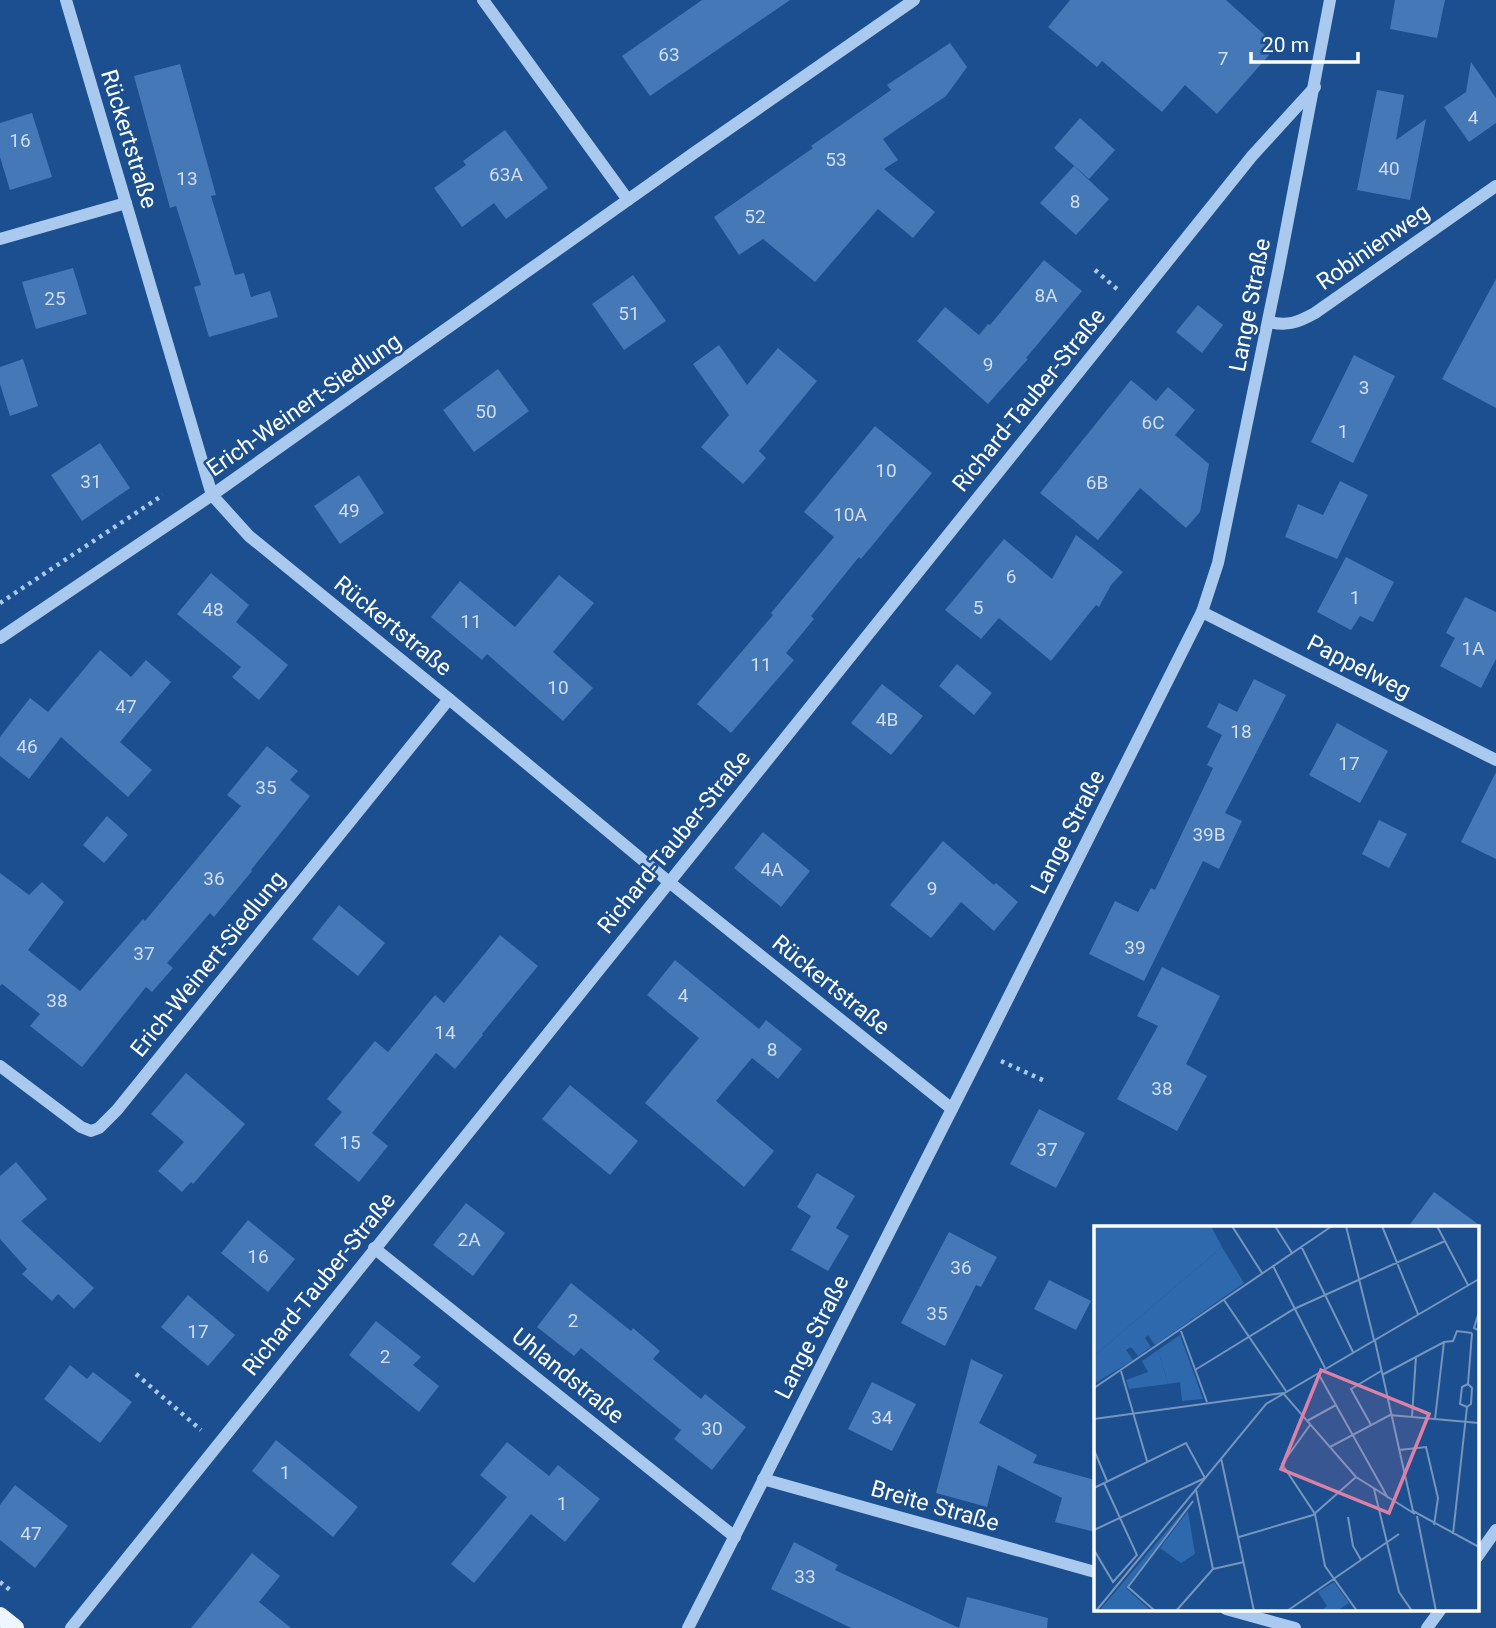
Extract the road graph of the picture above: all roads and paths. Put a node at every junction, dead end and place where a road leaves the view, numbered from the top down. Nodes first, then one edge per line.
1 (66, 0) edge
2 (483, 0) edge
3 (914, 0) edge
4 (1330, 0) edge
5 (1315, 87) junction
6 (1496, 186) edge
7 (628, 200) junction
8 (126, 203) junction
9 (0, 239) edge
10 (1268, 322) junction
11 (212, 495) junction
12 (1202, 612) junction
13 (0, 638) edge
14 (449, 699) junction
15 (1496, 760) edge
16 (669, 882) junction
17 (982, 1052) junction
18 (0, 1066) edge
19 (1047, 1082) dead end
20 (952, 1109) junction
21 (374, 1248) junction
22 (136, 1374) dead end
23 (218, 1445) junction
24 (762, 1479) junction
25 (1496, 1530) edge
26 (735, 1537) junction
27 (1478, 1557) edge
28 (1094, 1572) edge
29 (1230, 1610) edge
30 (1440, 1610) edge
31 (0, 1616) edge
32 (15, 1628) edge
33 (71, 1628) edge
34 (688, 1628) edge
35 (1295, 1628) edge
36 (1427, 1628) edge

1 - 8 street, Rückertstraße
2 - 7 street
3 - 7 street, Erich-Weinert-Siedlung
4 - 5 street, Lange Straße
5 - 10 street, Lange Straße
5 - 16 street, Richard-Tauber-Straße
6 - 10 street, Robinienweg
7 - 11 street, Erich-Weinert-Siedlung
8 - 9 street
8 - 11 street, Rückertstraße
10 - 12 street, Lange Straße
11 - 13 street, Erich-Weinert-Siedlung
11 - 14 street, Rückertstraße
12 - 15 street, Pappelweg
12 - 17 street, Lange Straße
14 - 16 street, Rückertstraße
14 - 18 street, Erich-Weinert-Siedlung
16 - 20 street, Rückertstraße
16 - 21 street, Richard-Tauber-Straße
17 - 19 path
17 - 20 street, Lange Straße
20 - 24 street, Lange Straße
21 - 23 street, Richard-Tauber-Straße
21 - 26 street, Uhlandstraße
22 - 23 path
23 - 33 street, Richard-Tauber-Straße
24 - 26 street, Lange Straße
24 - 28 street, Breite Straße
25 - 27 street
26 - 34 street, Lange Straße
29 - 35 street
30 - 36 street
31 - 32 main road

